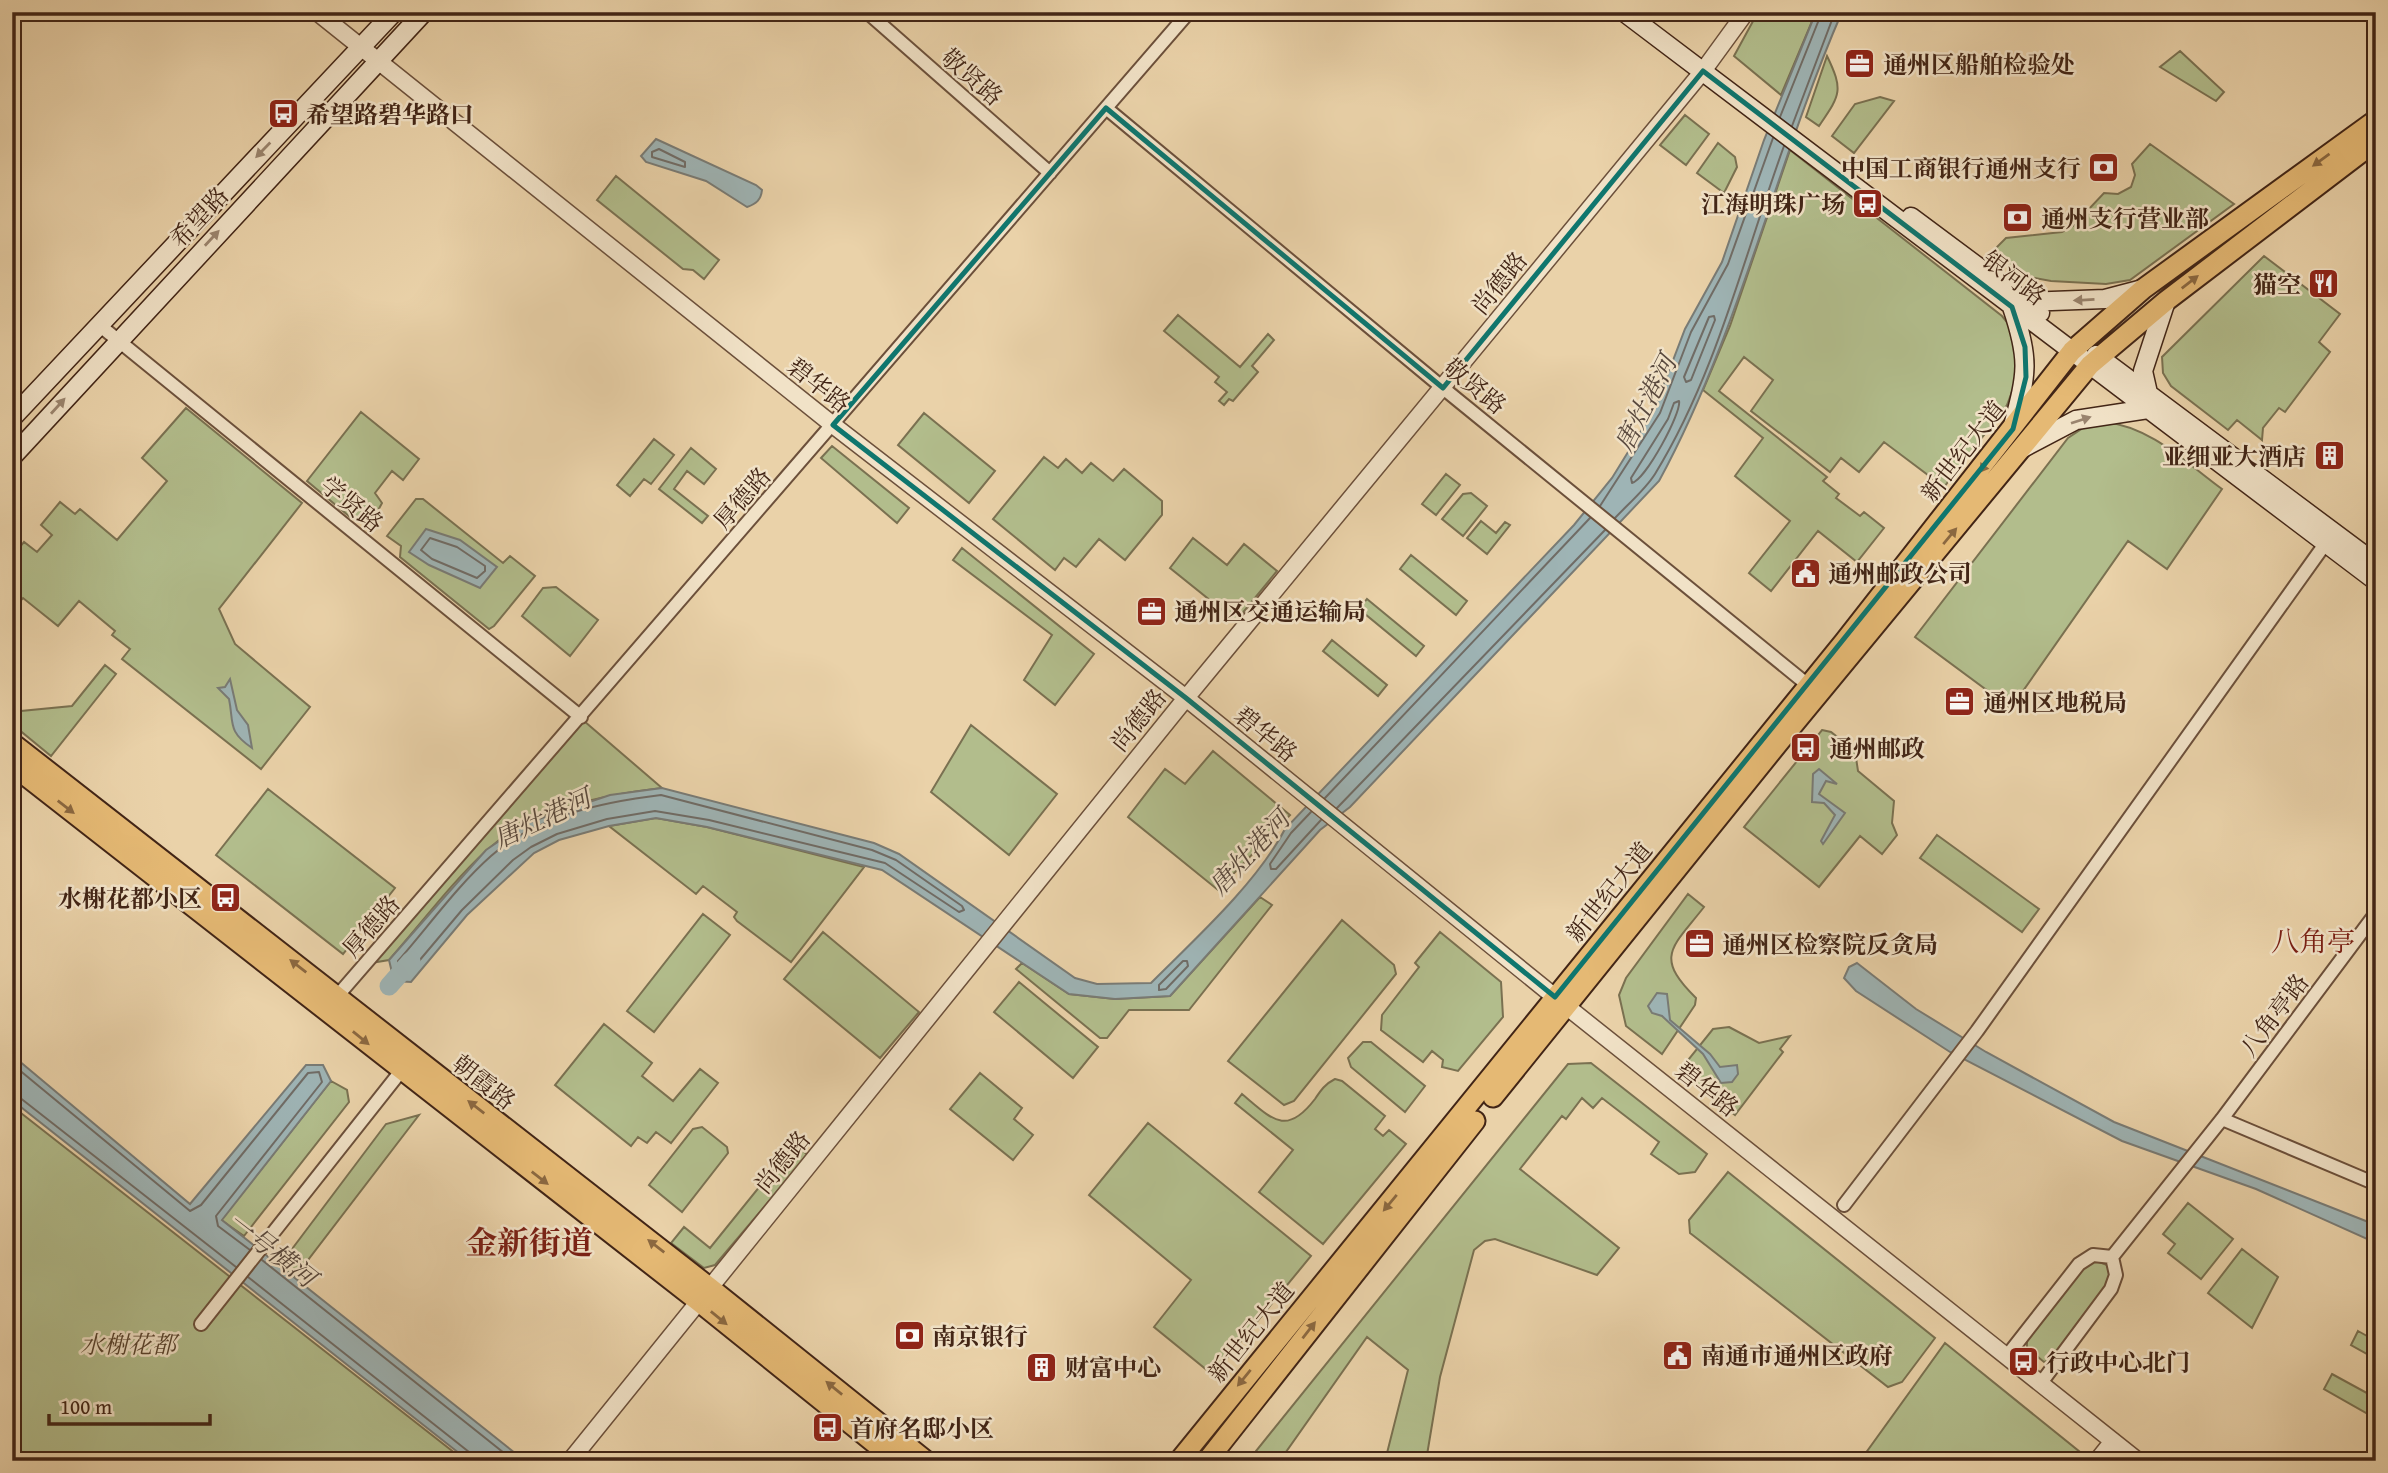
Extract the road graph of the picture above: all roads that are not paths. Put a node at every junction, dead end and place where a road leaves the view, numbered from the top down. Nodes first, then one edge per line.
1 (317, 12) edge
2 (394, 12) edge
3 (424, 12) edge
4 (866, 12) edge
5 (1189, 12) edge
6 (1624, 12) edge
7 (1640, 12) edge
8 (1746, 12) edge
9 (360, 47) junction
10 (377, 62) junction
11 (1706, 66) junction
12 (1106, 108) junction
13 (2376, 120) edge
14 (2376, 141) edge
15 (1050, 173) junction
16 (2143, 289) junction
17 (2166, 301) junction
18 (2018, 304) junction
19 (98, 324) junction
20 (117, 340) junction
21 (2076, 347) junction
22 (2095, 361) junction
23 (1443, 388) junction
24 (2148, 401) junction
25 (12, 418) edge
26 (833, 425) junction
27 (2012, 429) junction
28 (2021, 449) junction
29 (12, 457) edge
30 (2325, 544) junction
31 (2376, 564) edge
32 (2376, 582) edge
33 (1813, 689) junction
34 (1186, 698) junction
35 (581, 717) junction
36 (12, 743) edge
37 (12, 765) edge
38 (2376, 913) edge
39 (1560, 1001) junction
40 (331, 1003) junction
41 (407, 1064) junction
42 (2222, 1119) junction
43 (2376, 1184) edge
44 (1844, 1205) dead end
45 (2112, 1257) junction
46 (704, 1294) junction
47 (201, 1324) dead end
48 (2007, 1356) junction
49 (2041, 1383) junction
50 (2113, 1441) junction
51 (570, 1461) edge
52 (897, 1461) edge
53 (926, 1461) edge
54 (1179, 1461) edge
55 (1207, 1461) edge
56 (2096, 1461) edge
57 (2138, 1461) edge

1 - 9 street, 碧华路
2 - 9 main road, 希望路
3 - 10 main road, 希望路
4 - 15 street, 敬贤路
5 - 12 street, 厚德路
6 - 11 main road, 银河路
7 - 11 main road, 银河路
8 - 11 street, 尚德路
9 - 10 street, 碧华路
9 -> 19 main road, 希望路
20 -> 10 main road, 希望路
10 - 26 street, 碧华路
11 - 18 main road, 银河路
11 - 23 street, 尚德路
12 - 15 street, 厚德路
12 - 23 street, 敬贤路
13 -> 16 main road, 新世纪大道
17 -> 14 main road, 新世纪大道
15 - 26 street, 厚德路
16 -> 18 main road
16 - 21 main road, 新世纪大道
17 - 22 main road, 新世纪大道
17 - 24 main road
18 - 21 main road, 银河路
18 - 27 main road
19 - 20 street, 学贤路
19 - 25 main road, 希望路
29 -> 20 main road, 希望路
20 - 35 street, 学贤路
21 - 22 main road, 银河路
21 - 27 main road, 新世纪大道
22 - 24 main road, 银河路
22 - 28 main road, 新世纪大道
23 - 33 street, 敬贤路
23 - 34 street, 尚德路
28 -> 24 main road
24 - 30 main road, 银河路
24 - 31 main road, 银河路
26 - 34 street, 碧华路
26 - 35 street, 厚德路
27 -> 33 main road, 新世纪大道
33 -> 28 main road, 新世纪大道
30 - 32 main road, 银河路
30 - 44 street
33 - 39 main road, 新世纪大道
34 - 39 street, 碧华路
34 - 46 street, 尚德路
35 - 40 street, 厚德路
40 -> 36 main road, 朝霞路
37 -> 40 main road, 朝霞路
38 - 42 street, 八角亭路
39 - 48 street, 碧华路
39 -> 54 main road, 新世纪大道
55 -> 39 main road, 新世纪大道
40 - 41 main road, 朝霞路
41 - 46 main road, 朝霞路
41 - 47 street
42 - 43 street
42 - 45 street, 八角亭路
45 - 48 street
45 - 49 street
46 - 51 street, 尚德路
46 -> 52 main road, 朝霞路
53 -> 46 main road, 朝霞路
48 - 49 street, 碧华路
49 - 50 street, 碧华路
50 - 56 street
50 - 57 street, 碧华路

